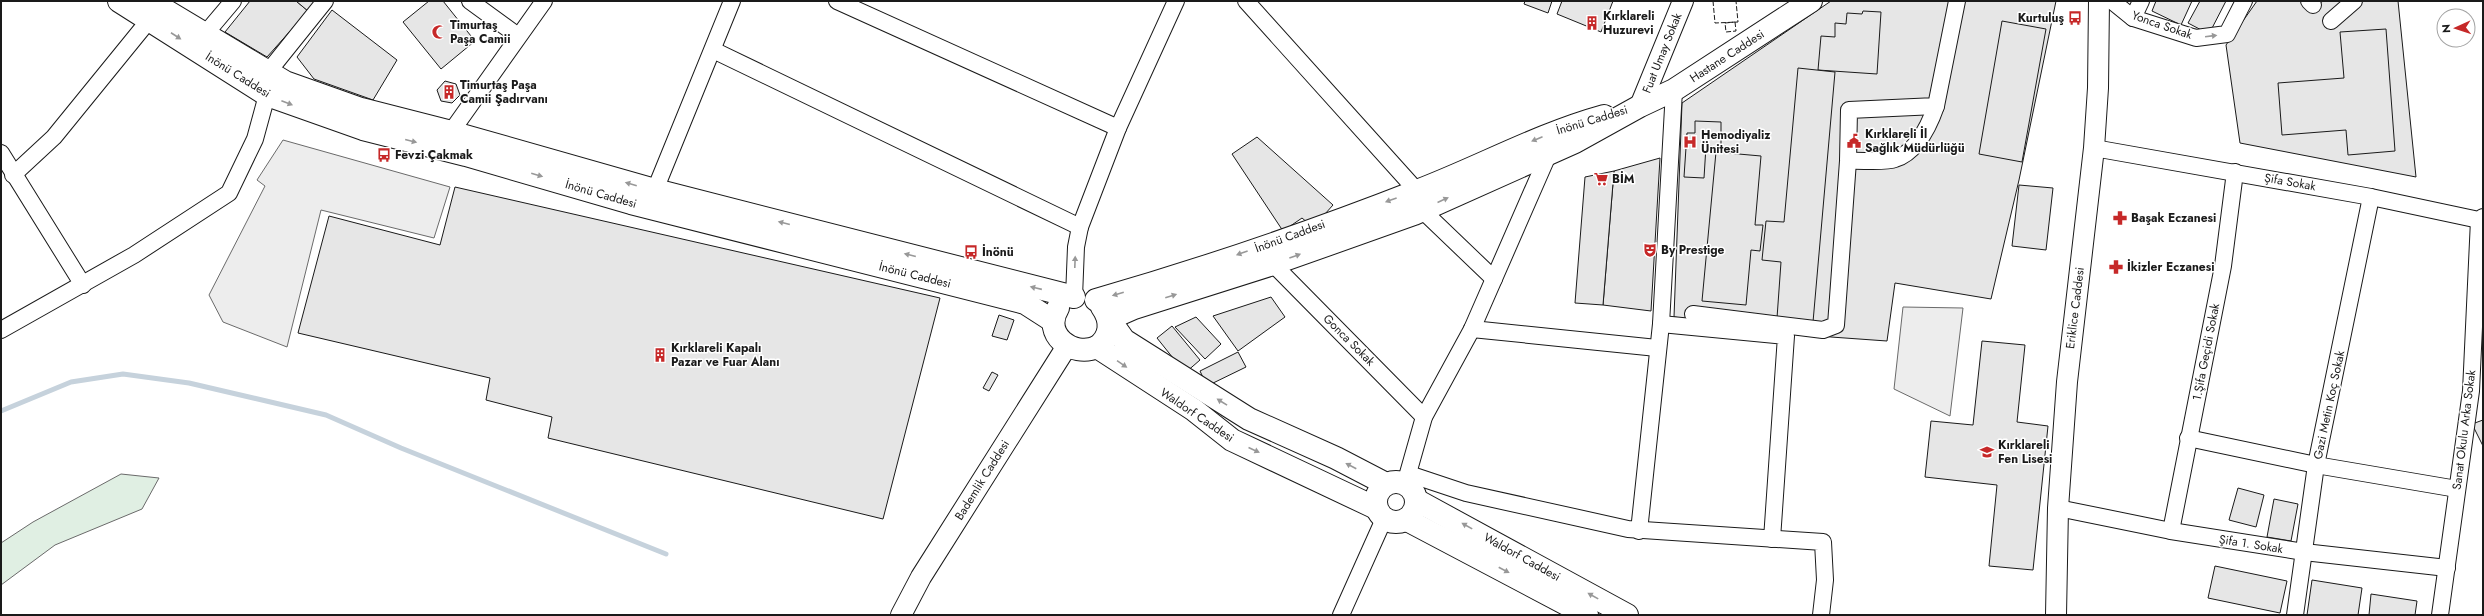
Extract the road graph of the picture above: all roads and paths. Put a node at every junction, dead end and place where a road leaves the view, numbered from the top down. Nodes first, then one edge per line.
1 (119, 1) edge
2 (233, 1) edge
3 (326, 1) edge
4 (470, 1) edge
5 (544, 1) edge
6 (732, 1) edge
7 (837, 1) edge
8 (1176, 1) edge
9 (1246, 1) edge
10 (1683, 1) edge
11 (1811, 1) edge
12 (1957, 1) edge
13 (2099, 1) edge
14 (2112, 1) edge
15 (2141, 1) edge
16 (2244, 1) edge
17 (2354, 1) edge
18 (150, 10) edge
19 (2133, 18) junction
20 (2330, 21) dead end
21 (206, 33) junction
22 (518, 36) junction
23 (713, 50) junction
24 (268, 72) junction
25 (1674, 90) junction
26 (267, 95) junction
27 (1640, 106) junction
28 (1936, 106) junction
29 (1118, 128) junction
30 (451, 132) junction
31 (2094, 148) junction
32 (1, 153) edge
33 (1550, 153) junction
34 (1848, 161) junction
35 (2235, 172) junction
36 (13, 175) junction
37 (655, 190) junction
38 (2372, 197) junction
39 (1419, 200) junction
40 (2481, 218) edge
41 (1080, 227) junction
42 (1272, 264) junction
43 (1494, 279) junction
44 (83, 285) junction
45 (1074, 297) junction
46 (1096, 300) junction
47 (1693, 314) dead end
48 (1109, 319) junction
49 (1053, 321) junction
50 (1661, 324) junction
51 (1472, 329) junction
52 (1, 330) edge
53 (1066, 346) junction
54 (1657, 348) junction
55 (1093, 349) junction
56 (1424, 417) junction
57 (2188, 438) junction
58 (2316, 465) junction
59 (2457, 489) junction
60 (1405, 493) junction
61 (2058, 508) junction
62 (1380, 513) junction
63 (1639, 531) junction
64 (2170, 531) junction
65 (1772, 539) junction
66 (2304, 552) junction
67 (2446, 568) junction
68 (901, 615) edge
69 (1341, 615) edge
70 (1587, 615) edge
71 (1628, 615) edge
72 (1821, 615) edge
73 (2056, 615) edge
74 (2295, 615) edge
75 (2440, 615) edge

1 - 18 main road, İnönü Caddesi
2 - 21 street
3 - 24 street
4 - 22 street
5 - 22 street
6 - 23 street
7 - 29 street
8 - 29 street
9 - 39 street
10 - 27 street, Fuat Umay Sokak
11 - 25 main road, Hastane Caddesi
12 - 28 street
13 - 31 street, Eriklice Caddesi
14 - 19 street, Yonca Sokak
15 - 19 street
19 -> 16 street, Yonca Sokak
17 - 20 street
18 - 21 main road, İnönü Caddesi
18 -> 26 main road, İnönü Caddesi
18 - 36 street
21 - 24 main road, İnönü Caddesi
22 - 30 street
23 - 37 street
23 - 41 street
24 - 30 main road, İnönü Caddesi
25 - 27 main road, Hastane Caddesi
25 - 50 street
26 - 44 street
26 -> 49 main road, İnönü Caddesi
27 - 33 main road, İnönü Caddesi
27 -> 39 main road, İnönü Caddesi
28 - 34 street
28 - 34 street
29 - 41 street
37 -> 30 main road, İnönü Caddesi
31 - 35 street, Şifa Sokak
31 - 61 street, Eriklice Caddesi
32 - 36 street
39 -> 33 main road, İnönü Caddesi
33 - 43 street
34 - 47 street
35 - 38 street, Şifa Sokak
35 - 57 street, 1.Şifa Geçidi Sokak
36 - 44 street
45 -> 37 main road, İnönü Caddesi
38 - 40 street, Şifa Sokak
38 - 58 street, Gazi Metin Koç Sokak
42 -> 39 main road, İnönü Caddesi
39 - 43 street
39 -> 46 main road, İnönü Caddesi
40 - 59 street, Sanat Okulu Arka Sokak
45 -> 41 street
48 -> 42 main road, İnönü Caddesi
42 - 56 street, Gonca Sokak
43 - 51 street
44 - 52 street
45 - 46 main road
45 - 49 main road
46 - 48 main road
48 - 55 main road
60 -> 48 main road, Waldorf Caddesi
49 - 53 main road
50 - 54 street
50 - 65 street
51 - 54 street
51 - 56 street
53 - 55 main road
53 - 68 street, Bademlik Caddesi
54 - 63 street
55 -> 62 main road, Waldorf Caddesi
56 - 60 street
57 - 58 street
57 - 64 street, 1.Şifa Geçidi Sokak
58 - 59 street
58 - 66 street, Gazi Metin Koç Sokak
59 - 67 street, Sanat Okulu Arka Sokak
60 - 62 main road
60 - 62 main road, Waldorf Caddesi
60 - 63 street
60 -> 70 main road, Waldorf Caddesi
71 -> 60 main road, Waldorf Caddesi
61 - 64 street, Şifa 1. Sokak
61 - 73 street, Eriklice Caddesi
62 - 69 street
63 - 65 street
64 - 66 street, Şifa 1. Sokak
65 - 72 street
66 - 67 street, Şifa 1. Sokak
66 - 74 street, Gazi Metin Koç Sokak
67 - 75 street, Sanat Okulu Arka Sokak

